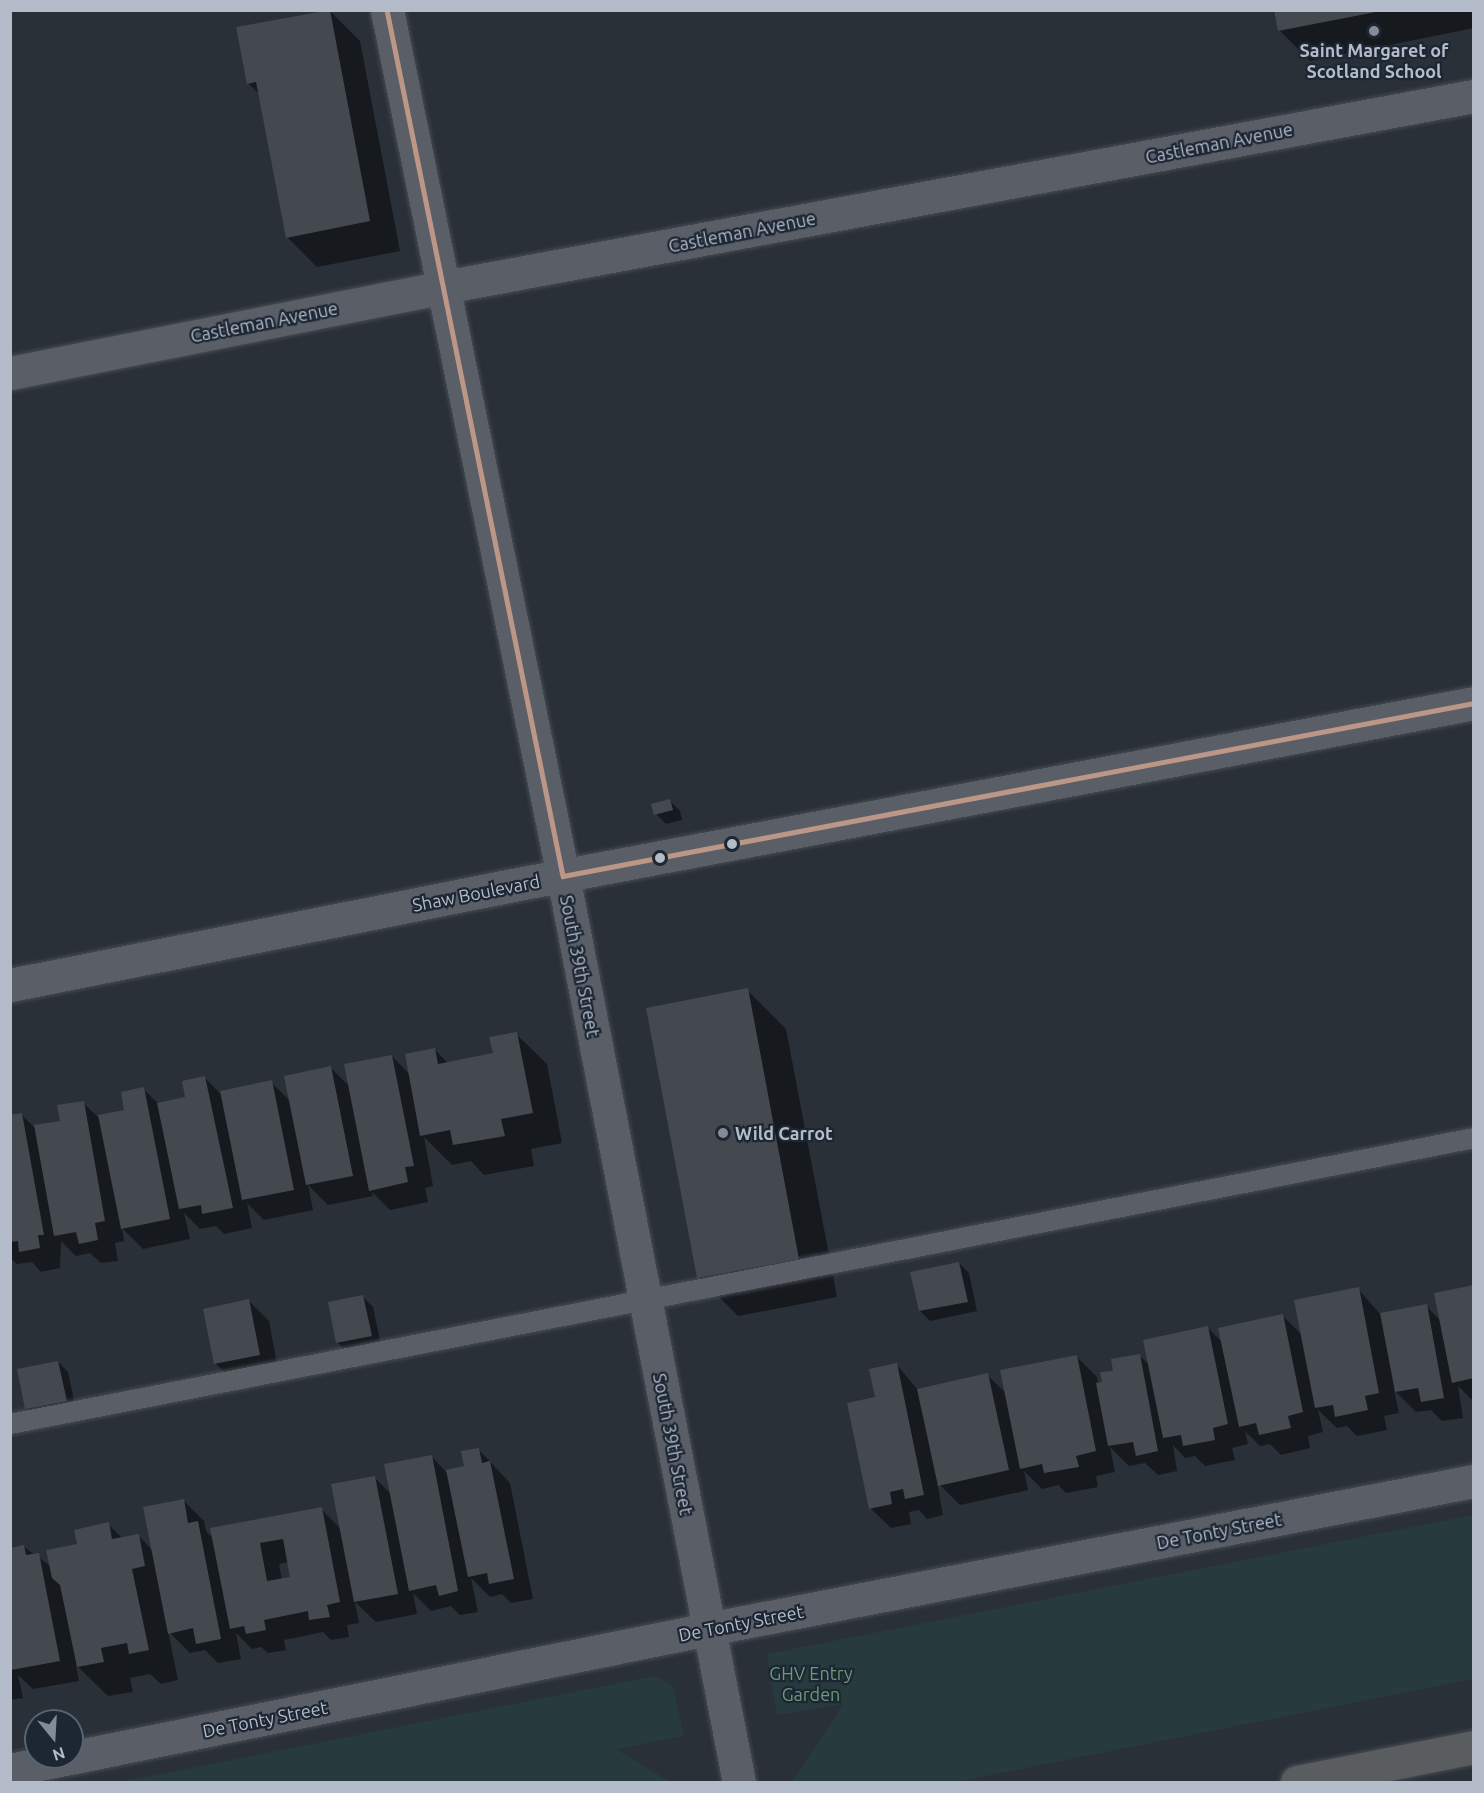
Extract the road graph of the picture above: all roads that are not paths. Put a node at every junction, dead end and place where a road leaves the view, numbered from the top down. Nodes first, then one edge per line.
1 (387, 10) edge
2 (1473, 96) edge
3 (444, 287) junction
4 (10, 373) edge
5 (1473, 704) edge
6 (563, 876) junction
7 (10, 985) edge
8 (1473, 1138) edge
9 (646, 1302) junction
10 (10, 1424) edge
11 (1473, 1481) edge
12 (708, 1629) junction
13 (1473, 1747) edge
14 (10, 1770) edge
15 (739, 1782) edge
16 (1297, 1782) edge

1 - 3 street, South 39th Street
2 - 3 street, Castleman Avenue
3 - 4 street, Castleman Avenue
3 - 6 street, South 39th Street
5 - 6 street, Shaw Boulevard
6 - 7 street, Shaw Boulevard
6 - 9 street, South 39th Street
8 - 9 lane
9 - 10 lane
9 - 12 street, South 39th Street
11 - 12 street, De Tonty Street
12 - 14 street, De Tonty Street
12 - 15 street, South 39th Street
13 - 16 highway

